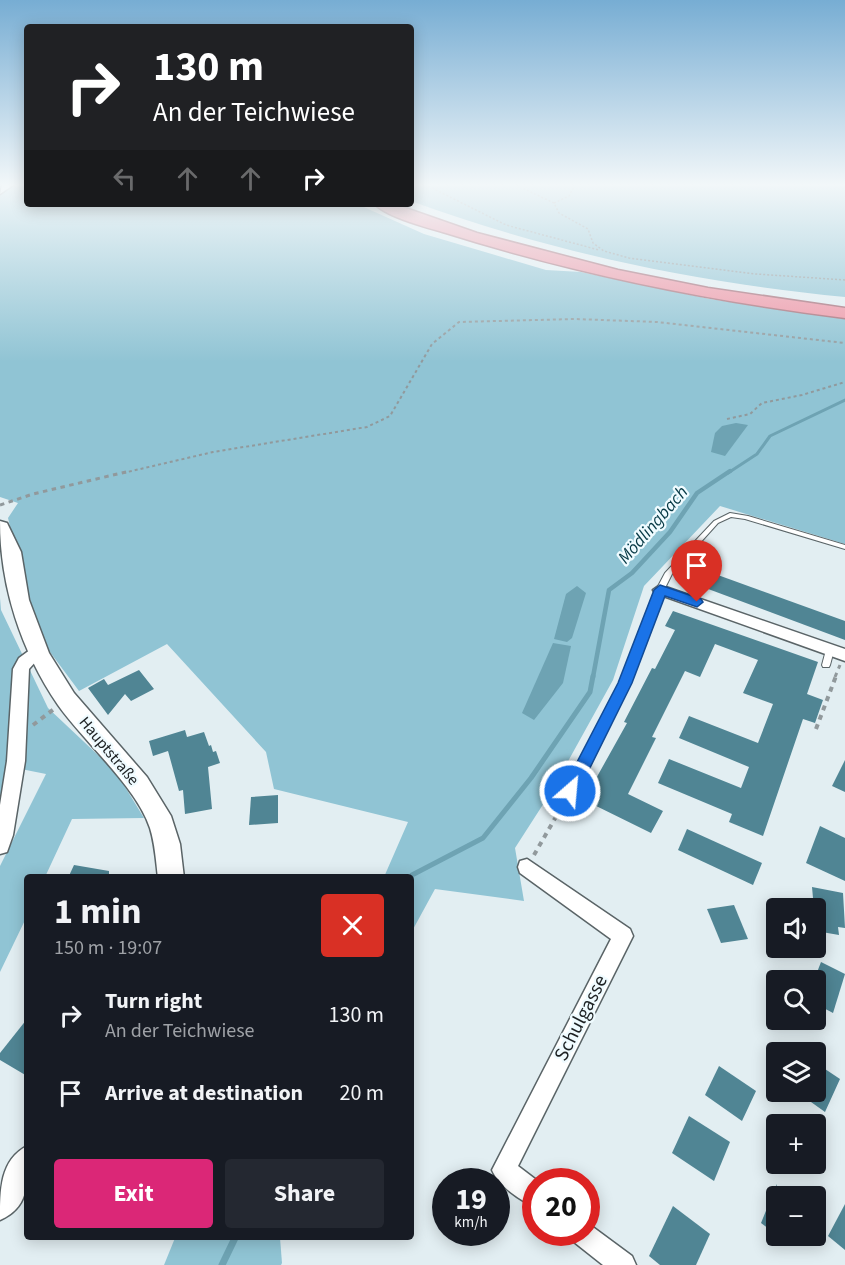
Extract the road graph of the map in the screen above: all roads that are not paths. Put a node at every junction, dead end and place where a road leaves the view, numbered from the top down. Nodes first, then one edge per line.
1 (500, 244) edge
2 (522, 244) edge
3 (845, 305) edge
4 (845, 313) edge
5 (0, 527) edge
6 (845, 547) edge
7 (660, 590) junction
8 (33, 640) junction
9 (840, 653) edge
10 (826, 665) dead end
11 (570, 791) road end
12 (0, 846) edge
13 (527, 867) road end
14 (171, 874) edge
15 (24, 1167) edge
16 (522, 1184) edge
17 (0, 1203) edge
18 (599, 1246) edge
19 (623, 1265) edge

1 - 4 highway
2 - 3 highway
5 - 8 main road, Hauptstraße
6 - 7 lane
7 - 9 street
7 - 11 lane
8 - 12 street
8 - 14 main road, Hauptstraße
9 - 10 lane
13 - 16 street, Schulgasse
15 - 17 main road
18 - 19 street

